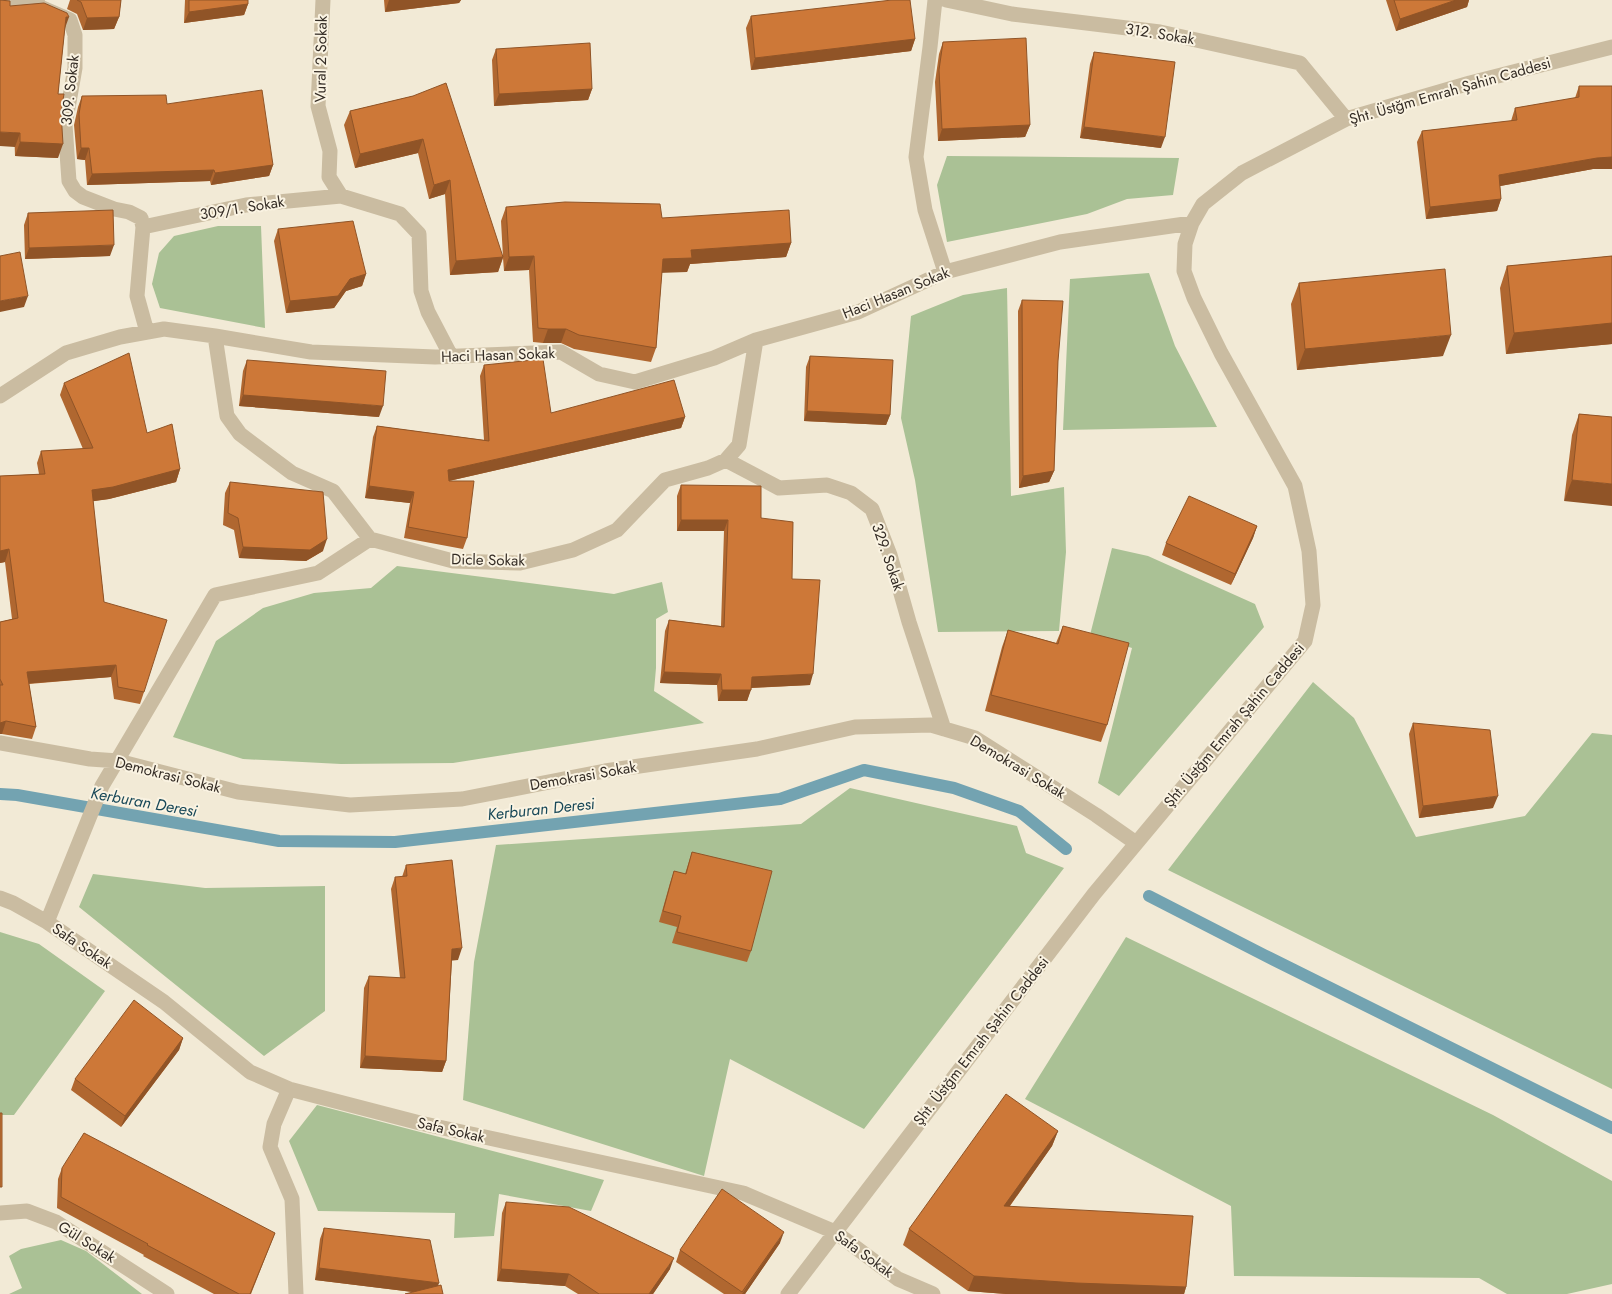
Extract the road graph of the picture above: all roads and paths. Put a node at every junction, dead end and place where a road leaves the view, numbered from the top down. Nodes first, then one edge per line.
1 (26, 0) edge
2 (36, 0) edge
3 (323, 0) edge
4 (934, 0) edge
5 (946, 0) edge
6 (0, 5) edge
7 (1612, 47) edge
8 (1346, 120) junction
9 (341, 196) junction
10 (1192, 223) junction
11 (143, 227) junction
12 (944, 272) junction
13 (146, 332) junction
14 (215, 336) junction
15 (756, 340) junction
16 (451, 356) junction
17 (0, 396) edge
18 (726, 460) junction
19 (370, 539) junction
20 (944, 729) junction
21 (0, 743) edge
22 (118, 761) junction
23 (1136, 843) junction
24 (0, 898) edge
25 (47, 922) junction
26 (289, 1089) junction
27 (0, 1213) edge
28 (835, 1232) junction
29 (167, 1294) edge
30 (296, 1294) edge
31 (788, 1294) edge
32 (933, 1294) edge

1 - 6 street
2 - 11 street, 309. Sokak
3 - 9 street, Vural 2 Sokak
4 - 12 street
5 - 8 street, 312. Sokak
7 - 8 street, Şht. Üstğm Emrah Şahin Caddesi
8 - 10 street, Şht. Üstğm Emrah Şahin Caddesi
9 - 11 street, 309/1. Sokak
9 - 16 street
10 - 12 street, Haci Hasan Sokak
10 - 23 street, Şht. Üstğm Emrah Şahin Caddesi
11 - 13 street
12 - 15 street, Haci Hasan Sokak
13 - 14 street, Haci Hasan Sokak
13 - 17 street, Haci Hasan Sokak
14 - 16 street, Haci Hasan Sokak
14 - 19 street
15 - 16 street, Haci Hasan Sokak
15 - 18 street
18 - 19 street, Dicle Sokak
18 - 20 street, 329. Sokak
19 - 22 street
20 - 22 street, Demokrasi Sokak
20 - 23 street, Demokrasi Sokak
21 - 22 street, Demokrasi Sokak
22 - 25 street
23 - 28 street, Şht. Üstğm Emrah Şahin Caddesi
24 - 25 street, Safa Sokak
25 - 26 street, Safa Sokak
26 - 28 street, Safa Sokak
26 - 30 street
27 - 29 street, Gül Sokak
28 - 31 street, Şht. Üstğm Emrah Şahin Caddesi
28 - 32 street, Safa Sokak

